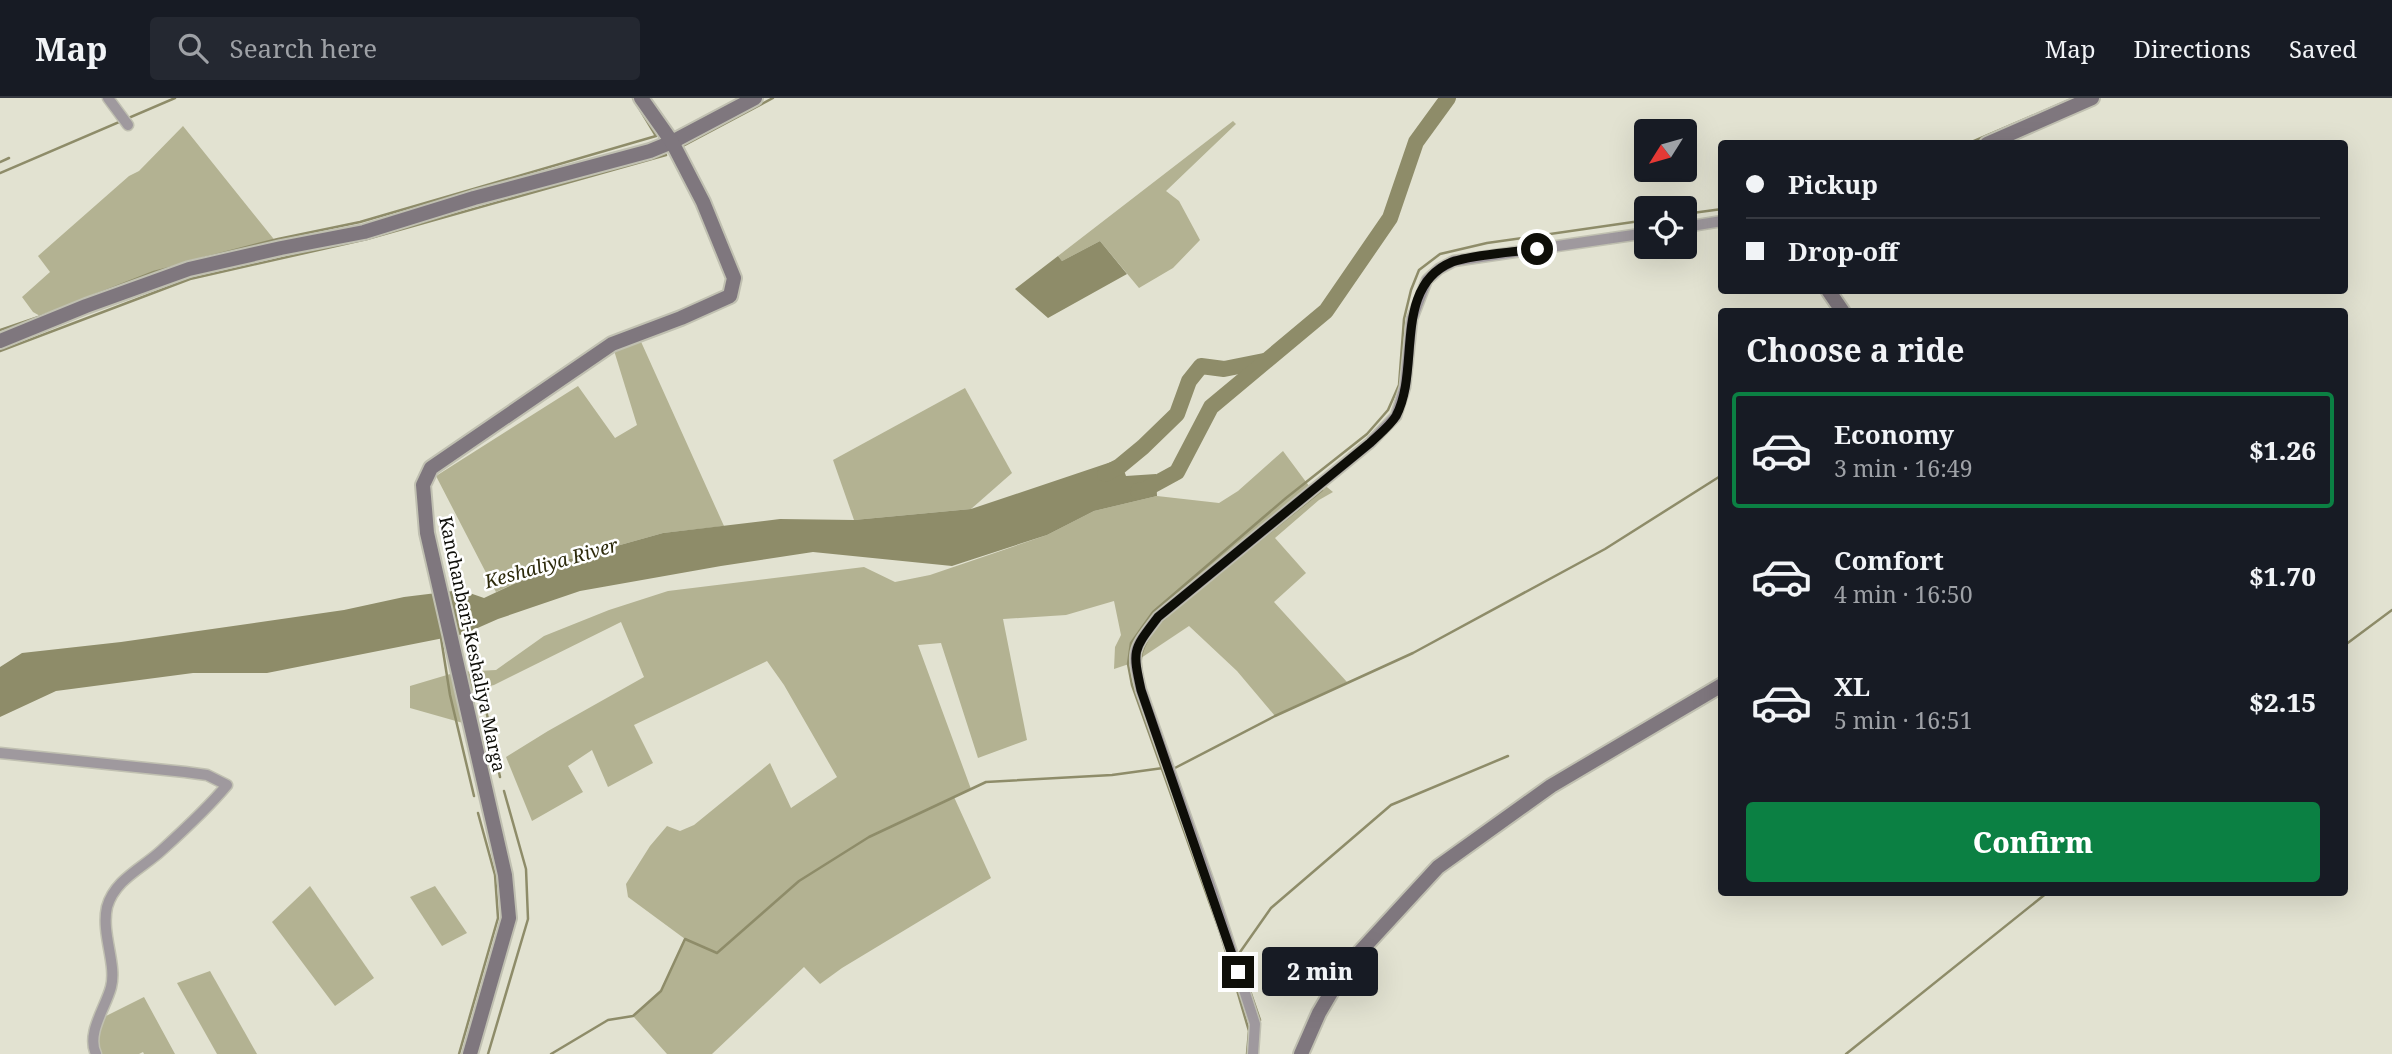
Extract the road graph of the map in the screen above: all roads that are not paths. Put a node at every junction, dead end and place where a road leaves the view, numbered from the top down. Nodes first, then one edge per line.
1 (108, 98) edge
2 (641, 98) edge
3 (755, 98) edge
4 (2092, 98) edge
5 (128, 125) dead end
6 (1996, 140) edge
7 (672, 142) junction
8 (1718, 223) edge
9 (1697, 225) edge
10 (1634, 235) edge
11 (0, 341) edge
12 (1718, 687) edge
13 (0, 753) edge
14 (96, 1054) edge
15 (470, 1054) edge
16 (1253, 1054) edge
17 (1301, 1054) edge

1 - 5 street
2 - 7 street, Kanchanbari-Keshaliya Marga
3 - 7 street
4 - 6 street
7 - 11 street
7 - 15 street, Kanchanbari-Keshaliya Marga
8 - 9 street
10 - 16 street
12 - 17 street
13 - 14 street

